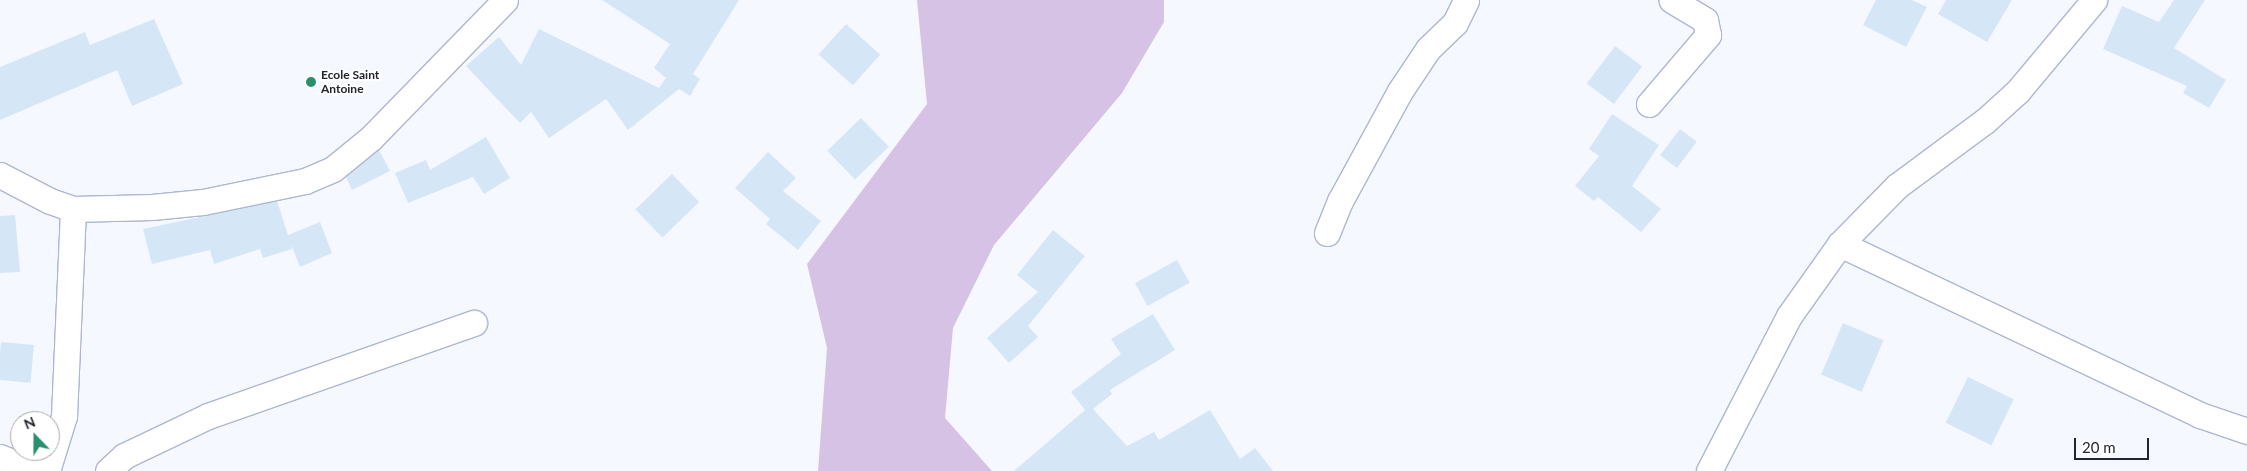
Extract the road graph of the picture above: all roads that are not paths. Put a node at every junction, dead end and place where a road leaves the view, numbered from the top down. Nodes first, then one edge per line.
1 (505, 0) edge
2 (1466, 0) edge
3 (1672, 0) edge
4 (2094, 0) edge
5 (1649, 104) dead end
6 (0, 175) edge
7 (74, 209) junction
8 (1327, 233) dead end
9 (1840, 244) junction
10 (474, 323) dead end
11 (2247, 431) edge
12 (0, 457) edge
13 (34, 471) edge
14 (47, 471) edge
15 (108, 471) edge
16 (1709, 471) edge

1 - 7 street
2 - 8 street
3 - 5 street
4 - 9 street
6 - 7 street
7 - 14 street
9 - 11 street
9 - 16 street
10 - 15 street
12 - 13 street

